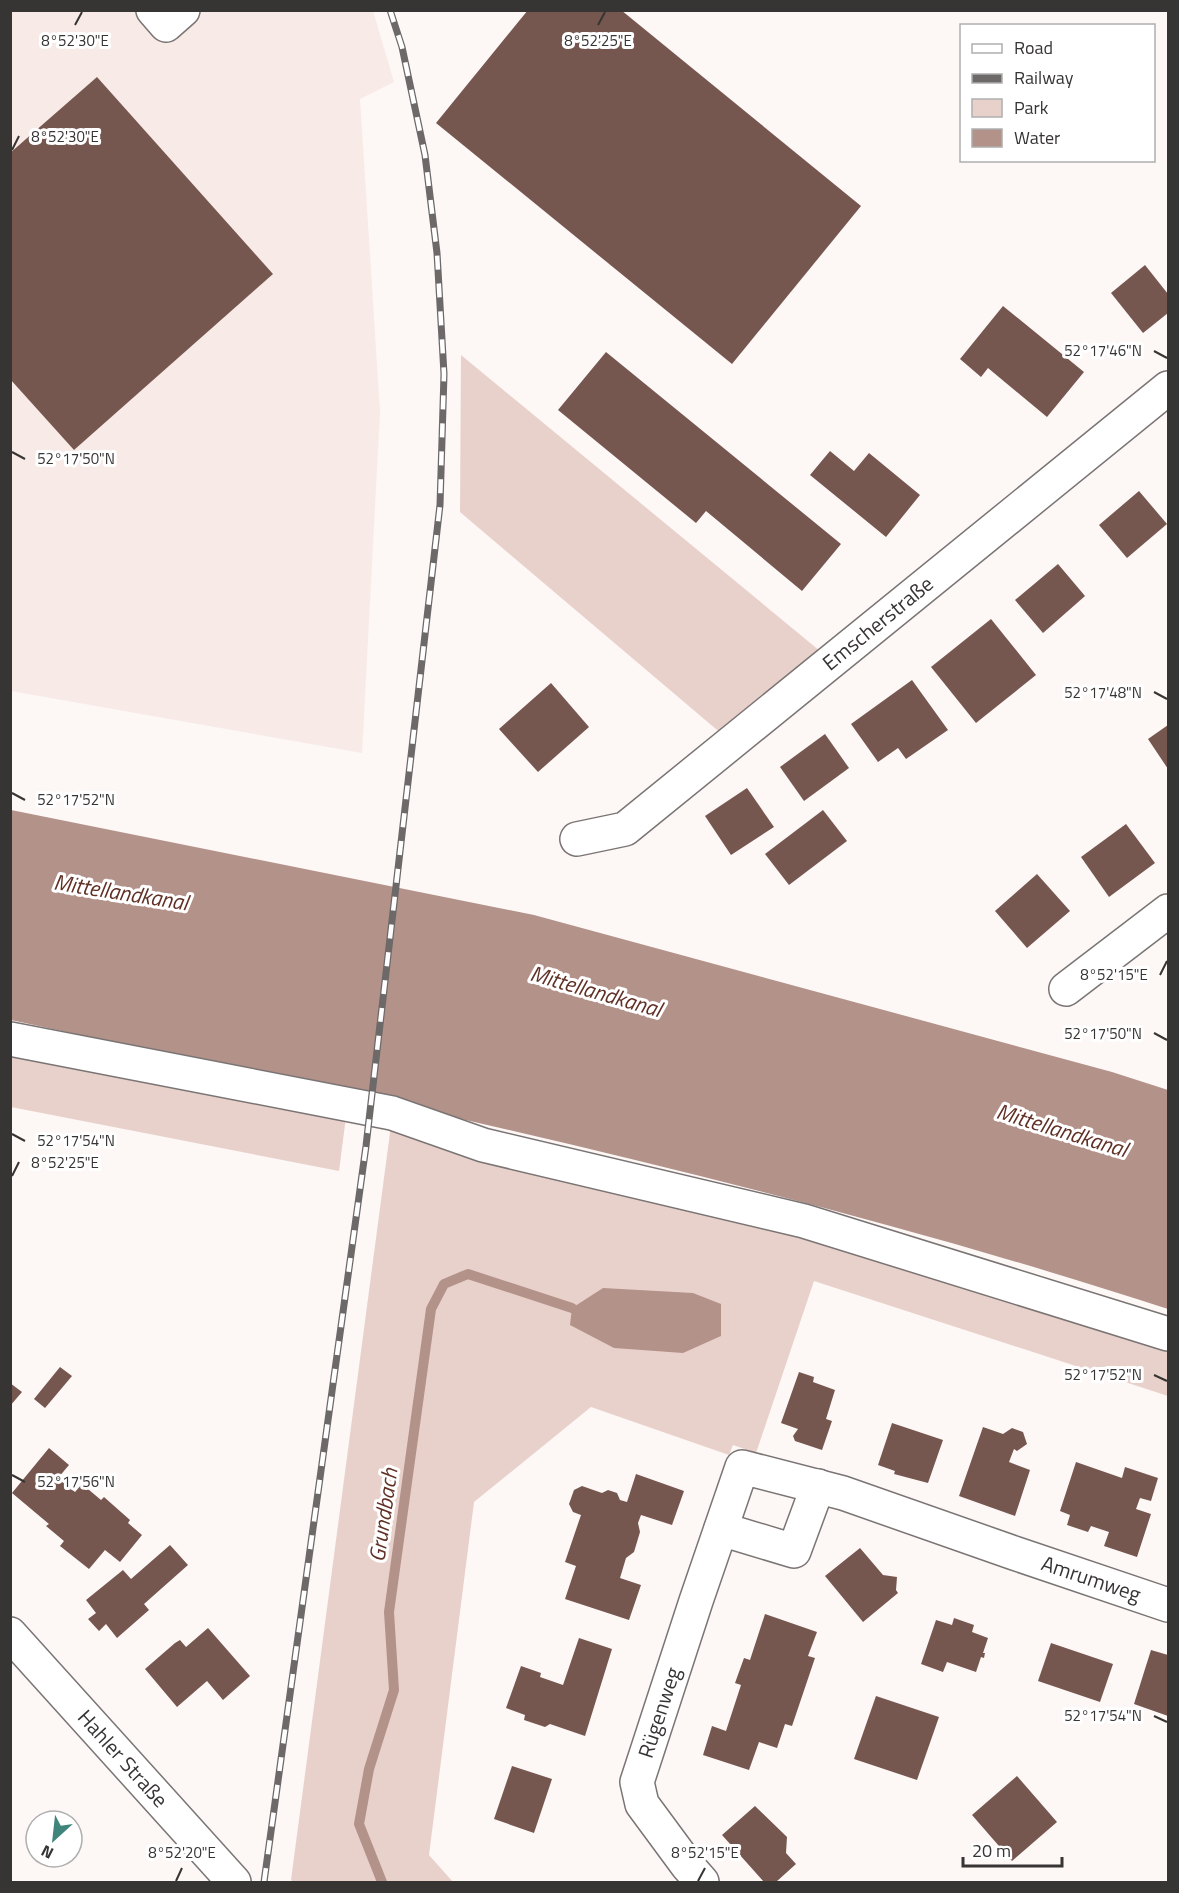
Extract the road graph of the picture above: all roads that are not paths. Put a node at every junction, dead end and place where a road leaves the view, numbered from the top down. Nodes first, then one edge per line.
1 (153, 10) edge
2 (183, 10) edge
3 (1168, 388) edge
4 (577, 839) dead end
5 (1168, 911) edge
6 (1066, 989) dead end
7 (10, 1039) edge
8 (1168, 1334) edge
9 (818, 1486) junction
10 (721, 1529) junction
11 (1014, 1554) joint
12 (1168, 1605) edge
13 (10, 1634) edge
14 (234, 1882) edge
15 (702, 1882) edge

1 - 2 street
3 - 4 street, Emscherstraße
5 - 6 street
7 - 8 street
9 - 10 street, Rügenweg
9 - 10 street
9 - 11 street, Rügenweg
10 - 15 street, Rügenweg
11 - 12 street, Amrumweg
13 - 14 street, Hahler Straße

